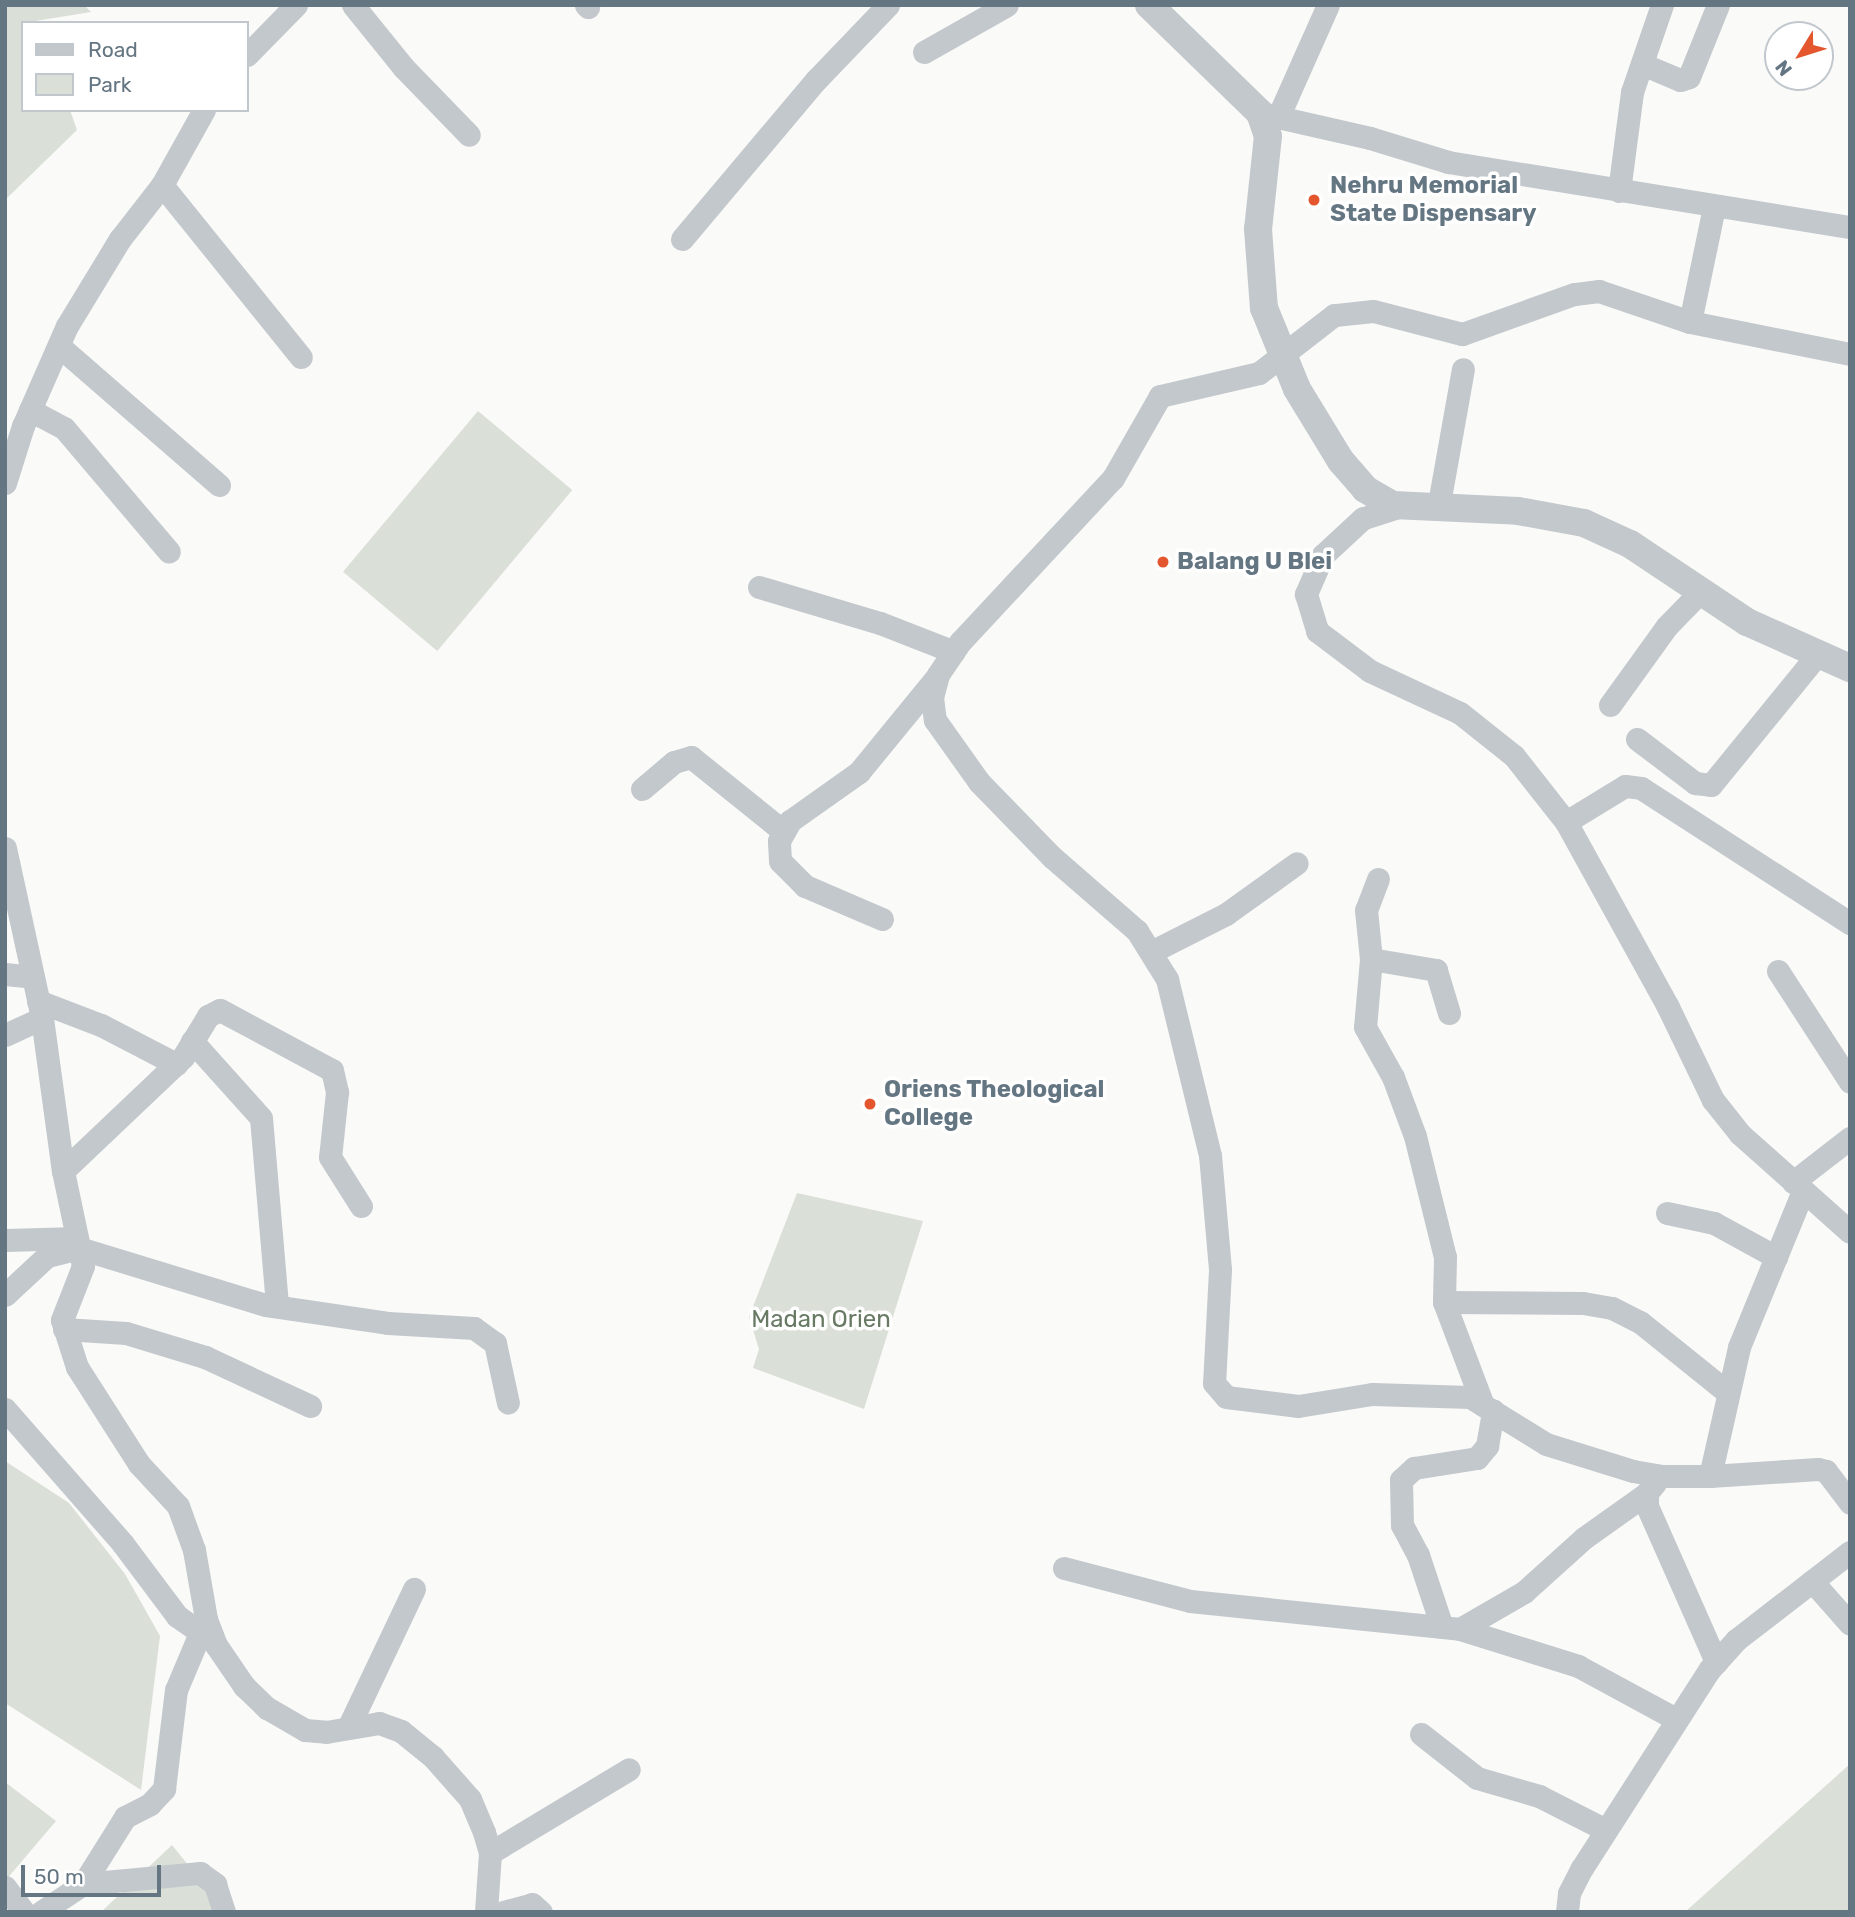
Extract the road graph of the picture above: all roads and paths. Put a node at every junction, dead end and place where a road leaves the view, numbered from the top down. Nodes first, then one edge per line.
1 (296, 5) edge
2 (353, 5) edge
3 (888, 5) edge
4 (1007, 5) edge
5 (1149, 5) edge
6 (1328, 5) edge
7 (1662, 5) edge
8 (1718, 5) edge
9 (924, 52) dead end
10 (248, 54) edge
11 (1642, 64) junction
12 (203, 112) edge
13 (1269, 114) junction
14 (469, 135) dead end
15 (162, 185) junction
16 (1619, 191) junction
17 (1714, 207) junction
18 (1850, 227) edge
19 (682, 239) dead end
20 (1690, 322) junction
21 (59, 346) junction
22 (1850, 354) edge
23 (301, 357) dead end
24 (1281, 359) junction
25 (1463, 369) dead end
26 (30, 410) junction
27 (5, 483) edge
28 (219, 485) dead end
29 (1401, 506) junction
30 (1438, 509) junction
31 (169, 552) dead end
32 (759, 587) dead end
33 (1702, 590) junction
34 (954, 652) junction
35 (1818, 654) junction
36 (1850, 668) edge
37 (938, 675) junction
38 (1610, 705) dead end
39 (1637, 738) dead end
40 (642, 789) dead end
41 (1566, 822) junction
42 (783, 831) junction
43 (5, 848) edge
44 (1297, 863) dead end
45 (1378, 879) dead end
46 (10, 889) edge
47 (882, 919) dead end
48 (1850, 923) edge
49 (1153, 951) junction
50 (1371, 959) junction
51 (1778, 971) dead end
52 (5, 974) edge
53 (33, 977) junction
54 (40, 1009) junction
55 (1448, 1013) dead end
56 (5, 1035) edge
57 (192, 1041) junction
58 (176, 1064) junction
59 (1850, 1082) edge
60 (1850, 1138) edge
61 (63, 1171) junction
62 (1798, 1187) junction
63 (360, 1206) dead end
64 (1667, 1213) dead end
65 (1850, 1232) edge
66 (5, 1240) edge
67 (78, 1243) junction
68 (1776, 1257) junction
69 (5, 1295) edge
70 (1444, 1302) junction
71 (277, 1306) junction
72 (64, 1329) junction
73 (1727, 1392) junction
74 (508, 1403) dead end
75 (310, 1406) dead end
76 (1488, 1408) junction
77 (5, 1409) edge
78 (1710, 1476) junction
79 (1654, 1485) junction
80 (1850, 1503) edge
81 (1850, 1552) edge
82 (1064, 1567) dead end
83 (1812, 1581) junction
84 (414, 1589) dead end
85 (1850, 1624) edge
86 (203, 1625) junction
87 (1451, 1628) junction
88 (1716, 1662) junction
89 (1676, 1719) junction
90 (348, 1728) junction
91 (1421, 1734) dead end
92 (629, 1769) dead end
93 (1606, 1830) junction
94 (490, 1853) junction
95 (83, 1884) junction
96 (5, 1887) edge
97 (24, 1912) edge
98 (41, 1912) edge
99 (224, 1912) edge
100 (486, 1912) edge
101 (503, 1912) edge
102 (541, 1912) edge
103 (1567, 1912) edge

1 - 10 street
2 - 14 street
3 - 19 street
4 - 9 street
5 - 13 street
6 - 13 street
7 - 11 street
8 - 11 street
11 - 16 street
12 - 15 street
13 - 16 street
13 - 24 street
15 - 21 street
15 - 23 street
16 - 17 street
17 - 18 street
17 - 20 street
20 - 22 street
20 - 24 street
21 - 26 street
21 - 28 street
24 - 29 street
24 - 34 street
25 - 30 street
26 - 27 street
26 - 31 street
29 - 30 street
29 - 41 street
30 - 33 street
32 - 34 street
33 - 35 street
33 - 38 street
34 - 37 street
35 - 36 street
35 - 39 street
37 - 42 street
37 - 49 street
40 - 42 street
41 - 48 street
41 - 62 street
42 - 47 street
43 - 46 street
44 - 49 street
45 - 50 street
46 - 53 street
49 - 76 street
50 - 55 street
50 - 70 street
51 - 59 street
52 - 53 street
53 - 54 street
54 - 56 street
54 - 58 street
54 - 61 street
57 - 58 street
57 - 63 street
57 - 71 street
58 - 61 street
60 - 62 street
61 - 67 street
62 - 65 street
62 - 68 street
64 - 68 street
66 - 67 street
67 - 69 street
67 - 71 street
67 - 72 street
68 - 73 street
70 - 73 street
70 - 76 street
71 - 74 street
72 - 75 street
72 - 86 street
73 - 78 street
76 - 79 street
76 - 87 street
77 - 86 street
78 - 79 street
78 - 80 street
79 - 87 street
79 - 88 street
81 - 83 street
82 - 87 street
83 - 85 street
83 - 88 street
84 - 90 street
86 - 90 street
86 - 95 street
87 - 89 street
88 - 89 street
89 - 93 street
90 - 94 street
91 - 93 street
92 - 94 street
93 - 103 street
94 - 100 street
95 - 98 street
95 - 99 street
96 - 97 street
101 - 102 street

